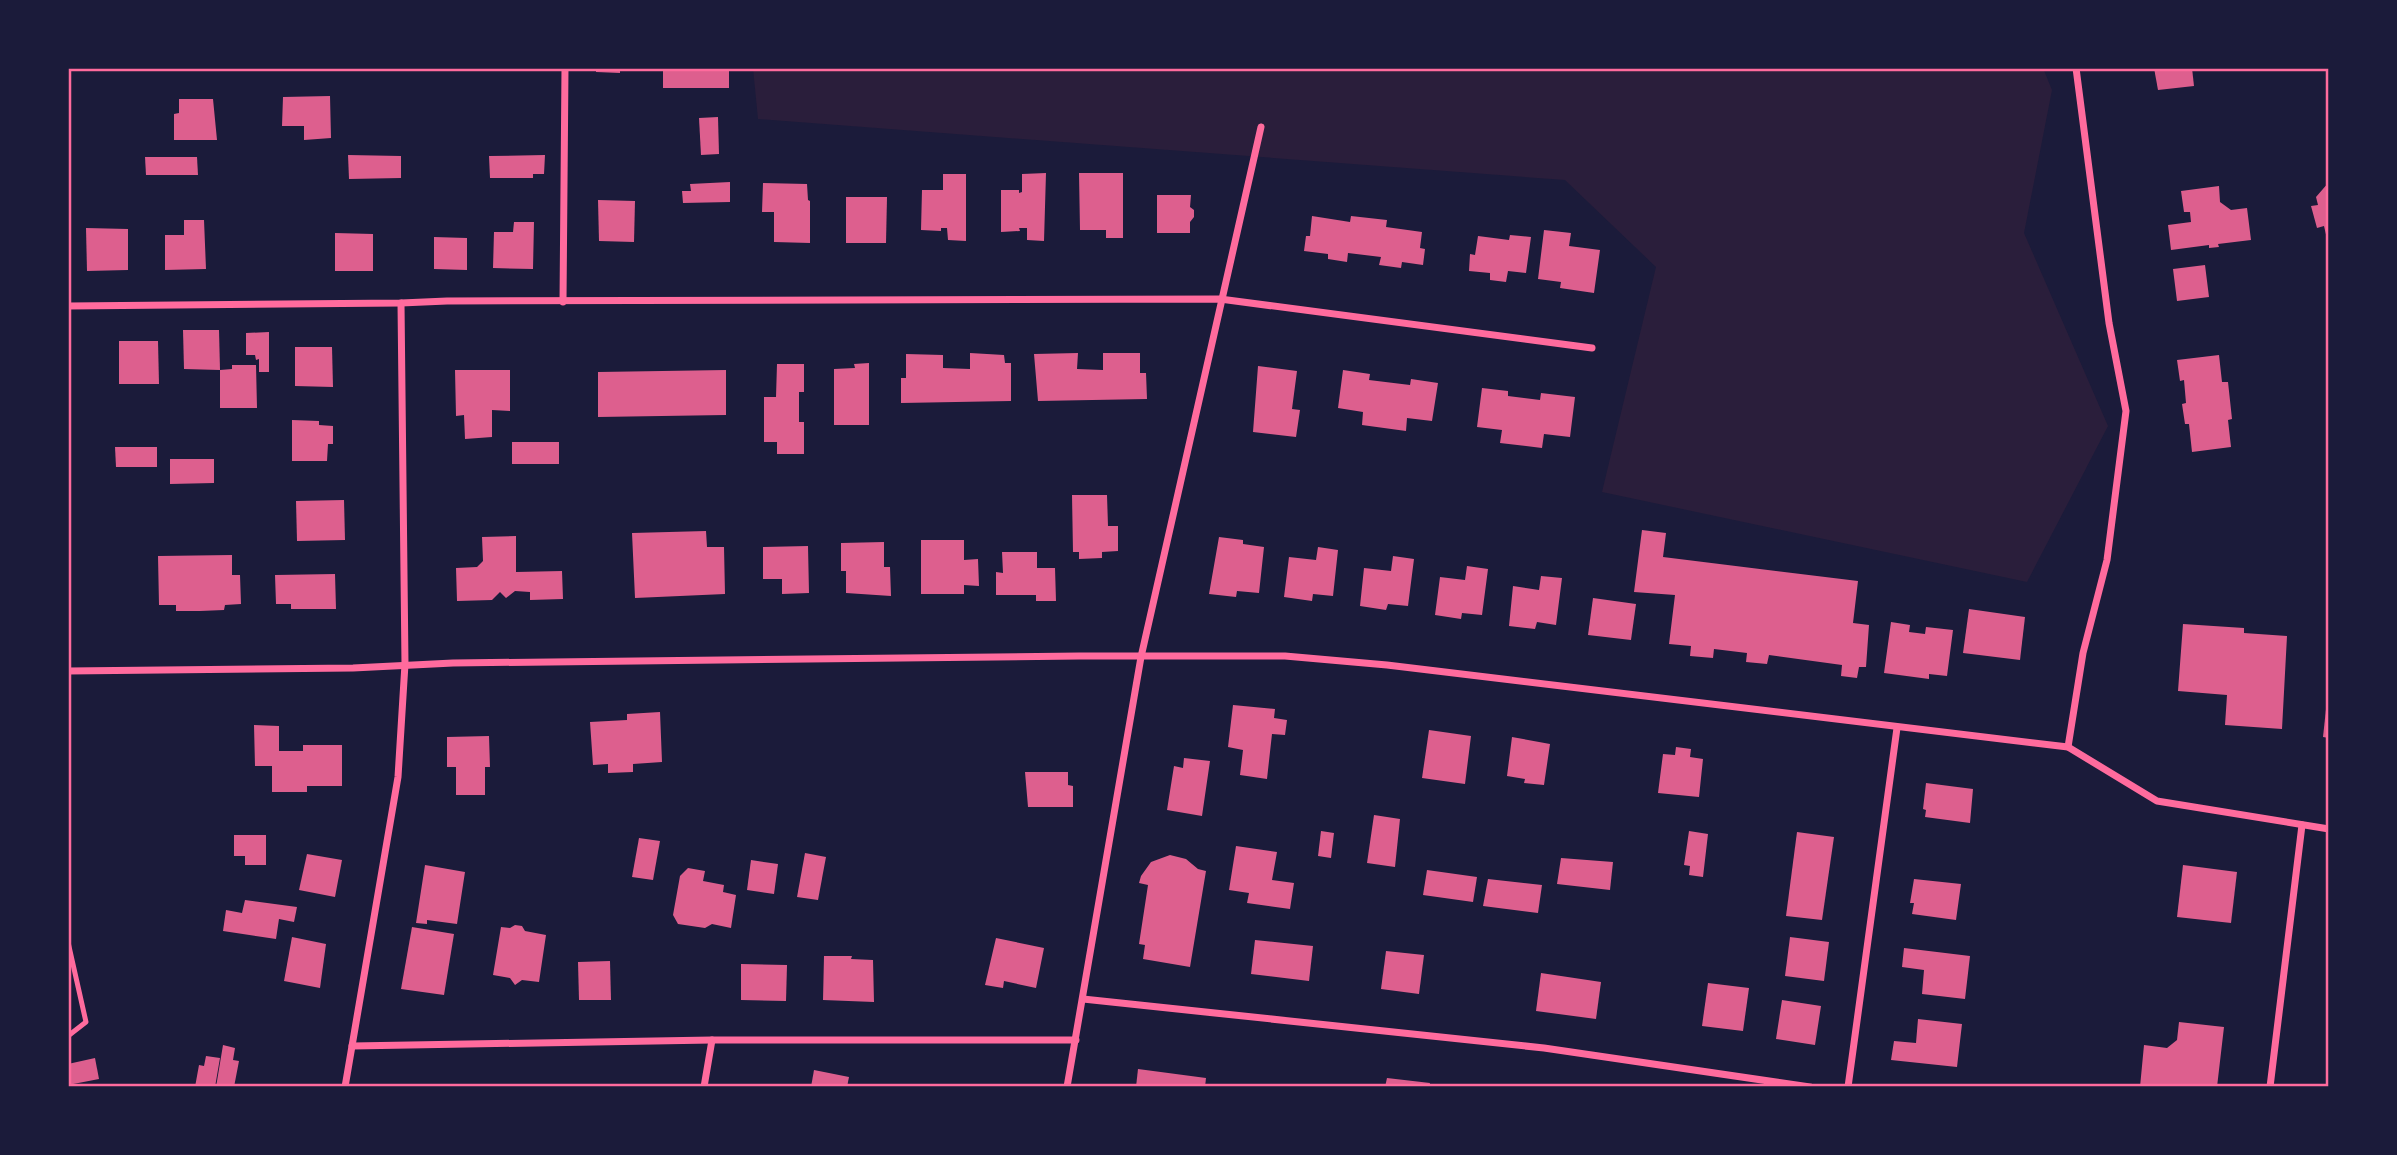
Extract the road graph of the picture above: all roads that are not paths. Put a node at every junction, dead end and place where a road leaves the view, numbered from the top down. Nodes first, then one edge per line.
1 (565, 68) edge
2 (2076, 68) edge
3 (1261, 127) dead end
4 (1220, 299) junction
5 (563, 302) junction
6 (401, 303) junction
7 (68, 306) edge
8 (1592, 348) dead end
9 (1141, 657) junction
10 (405, 664) junction
11 (68, 671) edge
12 (1897, 728) junction
13 (2068, 747) junction
14 (2302, 825) junction
15 (2329, 829) edge
16 (68, 942) edge
17 (1083, 999) junction
18 (68, 1036) edge
19 (712, 1040) junction
20 (1076, 1040) junction
21 (352, 1046) junction
22 (345, 1087) edge
23 (704, 1087) edge
24 (1067, 1087) edge
25 (1810, 1087) edge
26 (1848, 1087) edge
27 (2270, 1087) edge

1 - 5 street
2 - 13 street
3 - 4 street
4 - 5 street
4 - 8 street
4 - 9 street
5 - 6 street
6 - 7 street
6 - 10 street
9 - 10 street
9 - 12 street
9 - 17 street
10 - 11 street
10 - 21 street
12 - 13 street
12 - 26 street
13 - 14 street
14 - 15 street
14 - 27 street
16 - 18 lane
17 - 20 street
17 - 25 street
19 - 20 street
19 - 21 street
19 - 23 street
20 - 24 street
21 - 22 street

